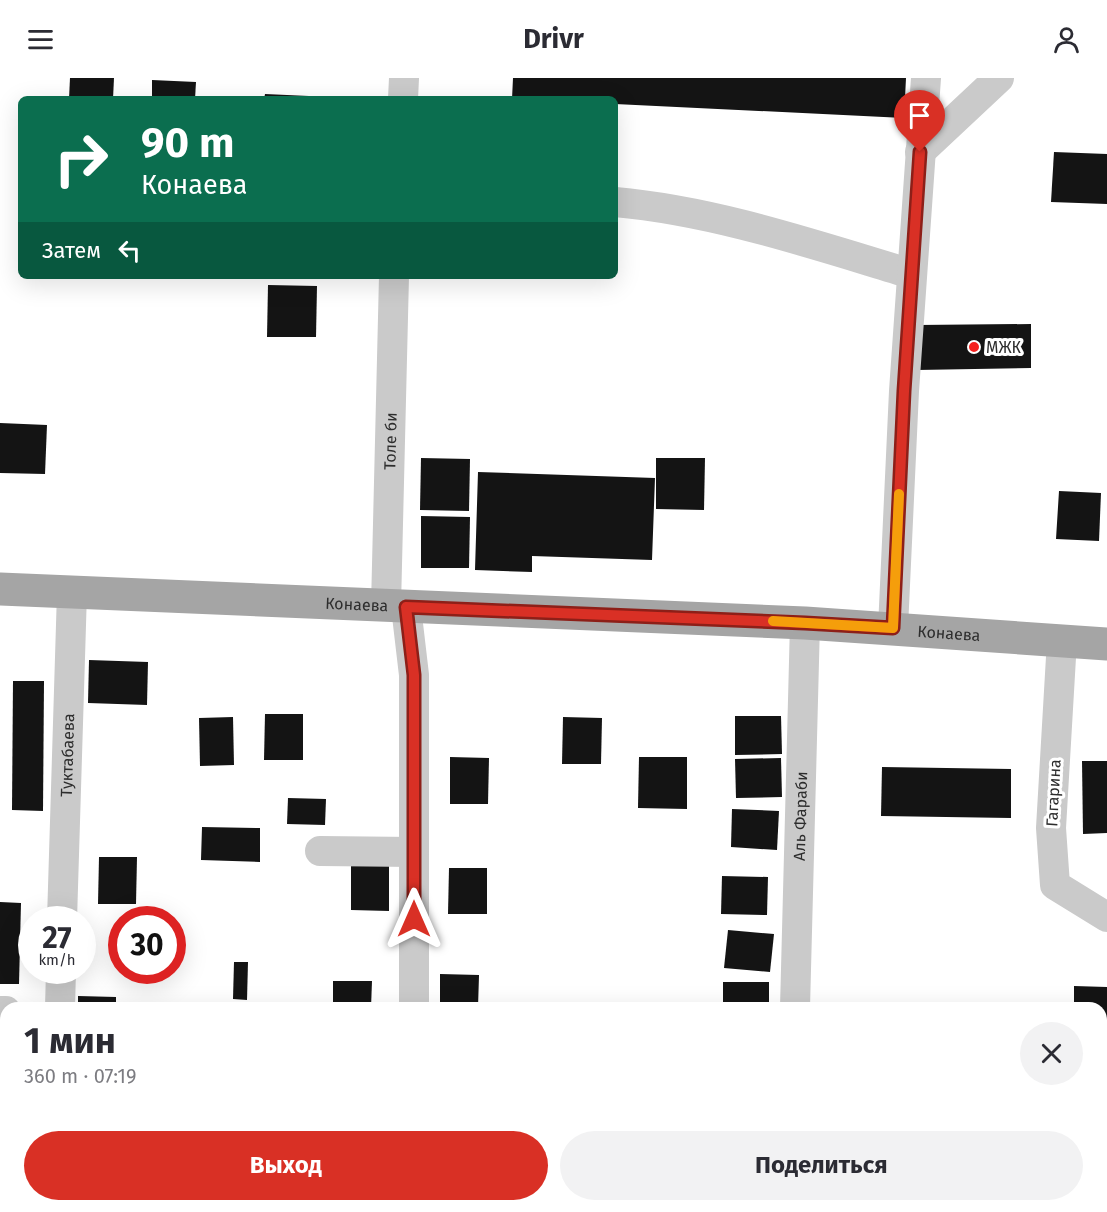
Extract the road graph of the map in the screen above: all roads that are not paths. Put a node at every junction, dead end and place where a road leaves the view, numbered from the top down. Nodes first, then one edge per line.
1 (404, 78) edge
2 (926, 78) edge
3 (999, 78) edge
4 (403, 96) edge
5 (920, 152) junction
6 (618, 202) edge
7 (912, 274) junction
8 (394, 279) edge
9 (0, 589) edge
10 (72, 592) junction
11 (396, 606) junction
12 (805, 623) junction
13 (893, 628) junction
14 (1062, 640) junction
15 (1107, 644) edge
16 (320, 851) dead end
17 (414, 852) junction
18 (62, 906) edge
19 (1107, 917) edge
20 (61, 984) edge
21 (60, 1002) edge
22 (414, 1002) edge
23 (795, 1002) edge

1 - 4 street
2 - 5 street
3 - 5 street
5 - 7 street
6 - 7 street
7 - 13 street
8 - 11 street, Толе би
9 - 10 main road, Конаева
10 - 11 main road, Конаева
10 - 18 street, Туктабаева
11 - 12 main road, Конаева
11 - 17 street, Толе би
12 - 13 main road, Конаева
12 - 23 street, Аль Фараби
13 - 14 main road, Конаева
14 - 15 main road, Конаева
14 - 19 street, Гагарина
16 - 17 street
17 - 22 street, Толе би
20 - 21 street

